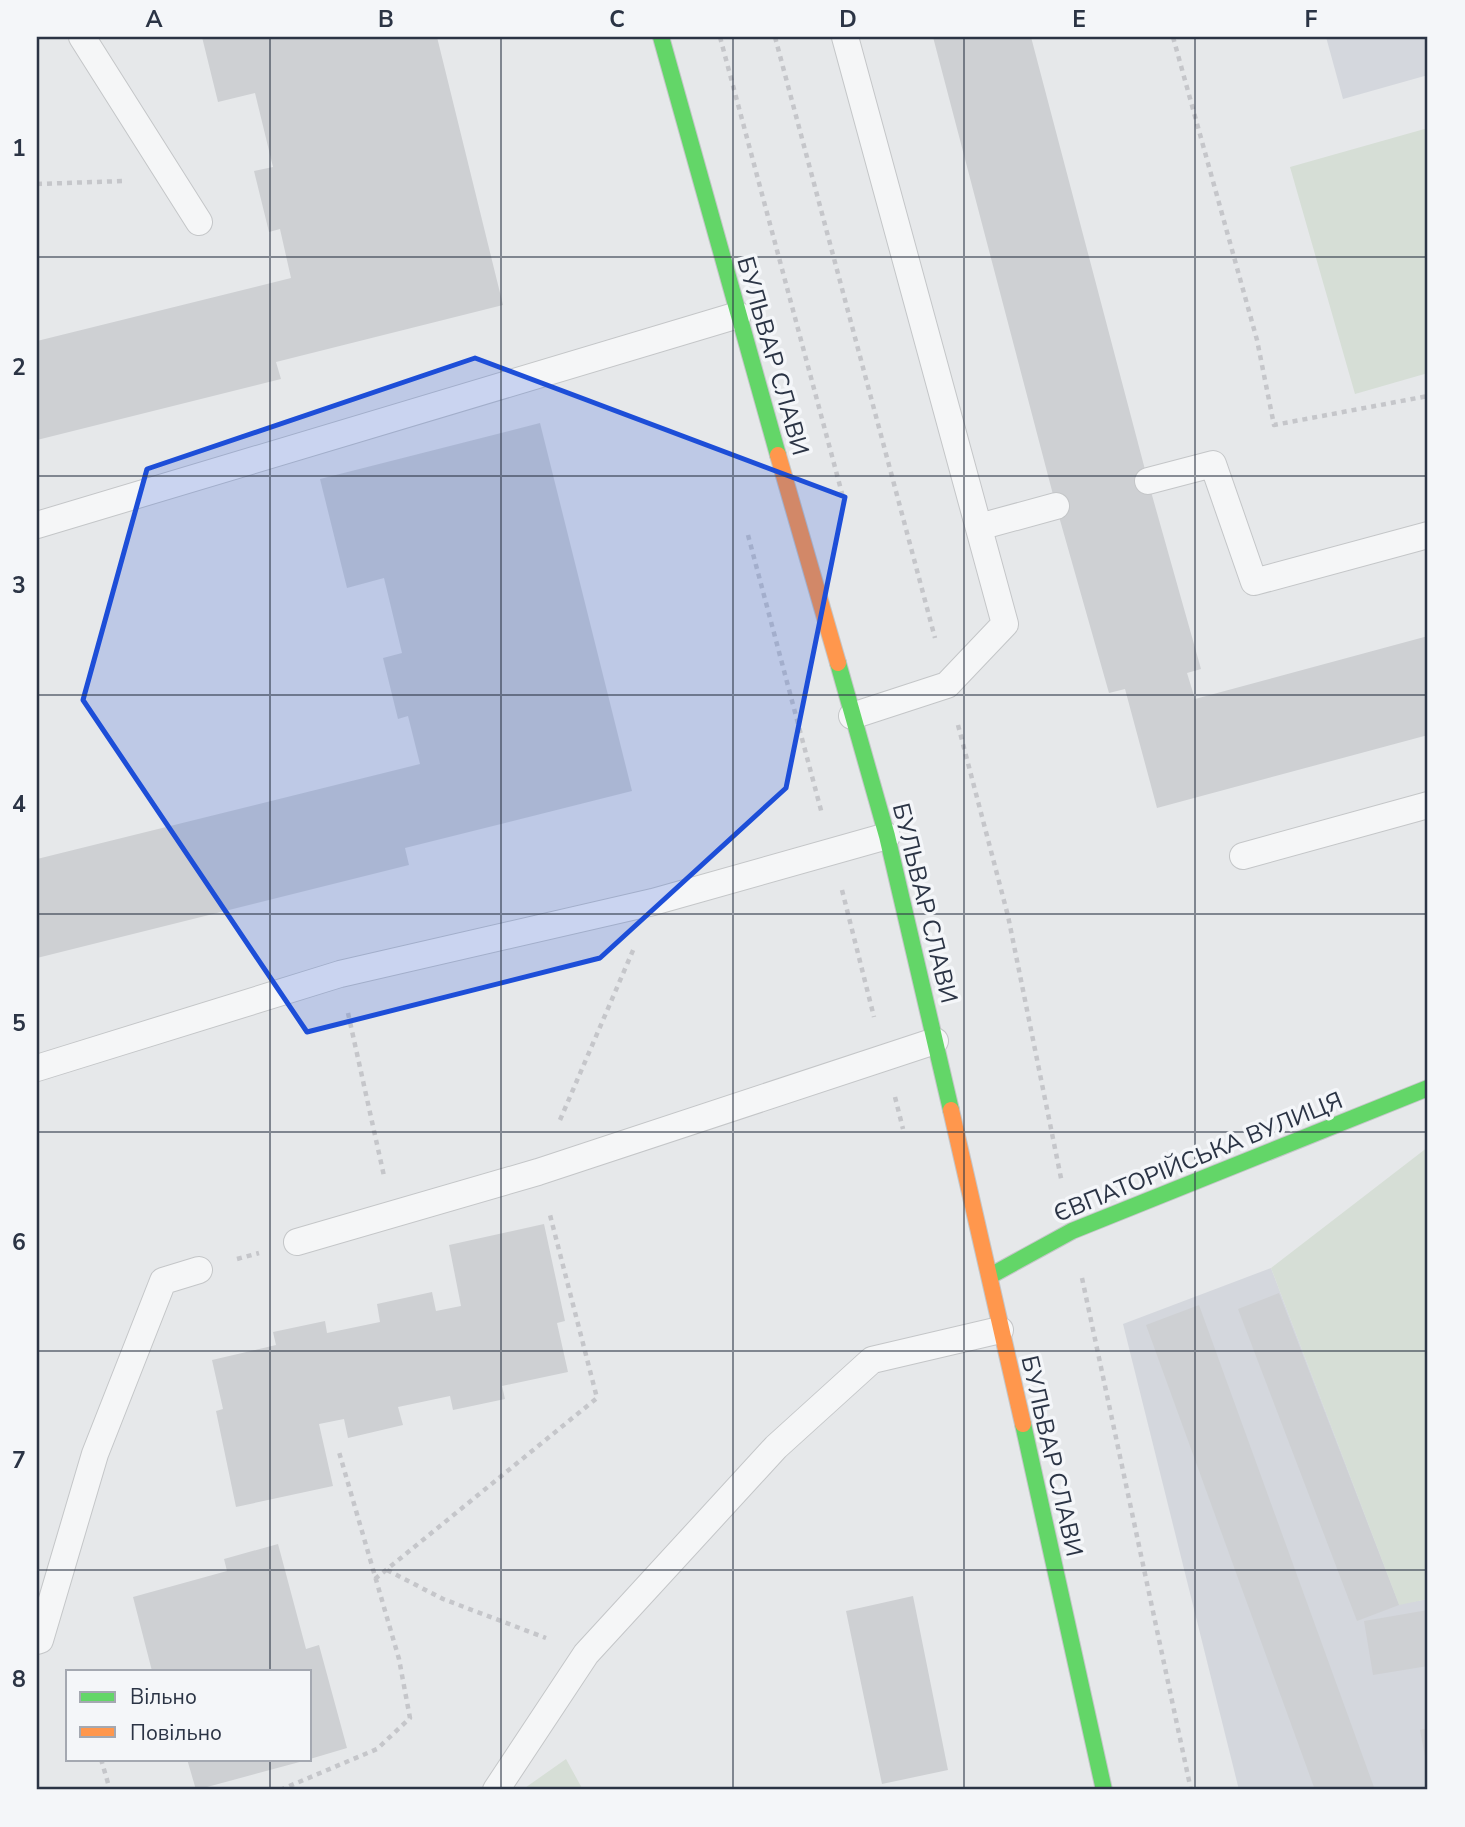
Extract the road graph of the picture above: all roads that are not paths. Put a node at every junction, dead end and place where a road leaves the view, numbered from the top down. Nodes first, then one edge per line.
1 (82, 37) edge
2 (661, 37) edge
3 (845, 37) edge
4 (200, 222) dead end
5 (738, 315) junction
6 (1148, 481) dead end
7 (1056, 506) dead end
8 (37, 525) edge
9 (979, 527) junction
10 (1428, 535) edge
11 (852, 716) junction
12 (1428, 804) edge
13 (887, 836) junction
14 (1243, 856) dead end
15 (935, 1041) junction
16 (37, 1068) edge
17 (1428, 1088) edge
18 (297, 1242) road end
19 (199, 1270) road end
20 (990, 1276) junction
21 (1000, 1330) junction
22 (37, 1641) edge
23 (496, 1790) edge
24 (1104, 1790) edge

1 - 4 lane
2 - 5 street, БУЛЬВАР СЛАВИ
3 - 9 lane
5 - 8 lane
5 - 11 street, БУЛЬВАР СЛАВИ
6 - 10 lane
7 - 9 lane
9 - 11 lane
11 - 13 street, БУЛЬВАР СЛАВИ
12 - 14 lane
13 - 15 street, БУЛЬВАР СЛАВИ
13 - 16 lane
15 - 18 lane
15 - 20 street, БУЛЬВАР СЛАВИ
17 - 20 street, ЄВПАТОРІЙСЬКА ВУЛИЦЯ
19 - 22 lane
20 - 21 street, БУЛЬВАР СЛАВИ
21 - 23 lane
21 - 24 street, БУЛЬВАР СЛАВИ

